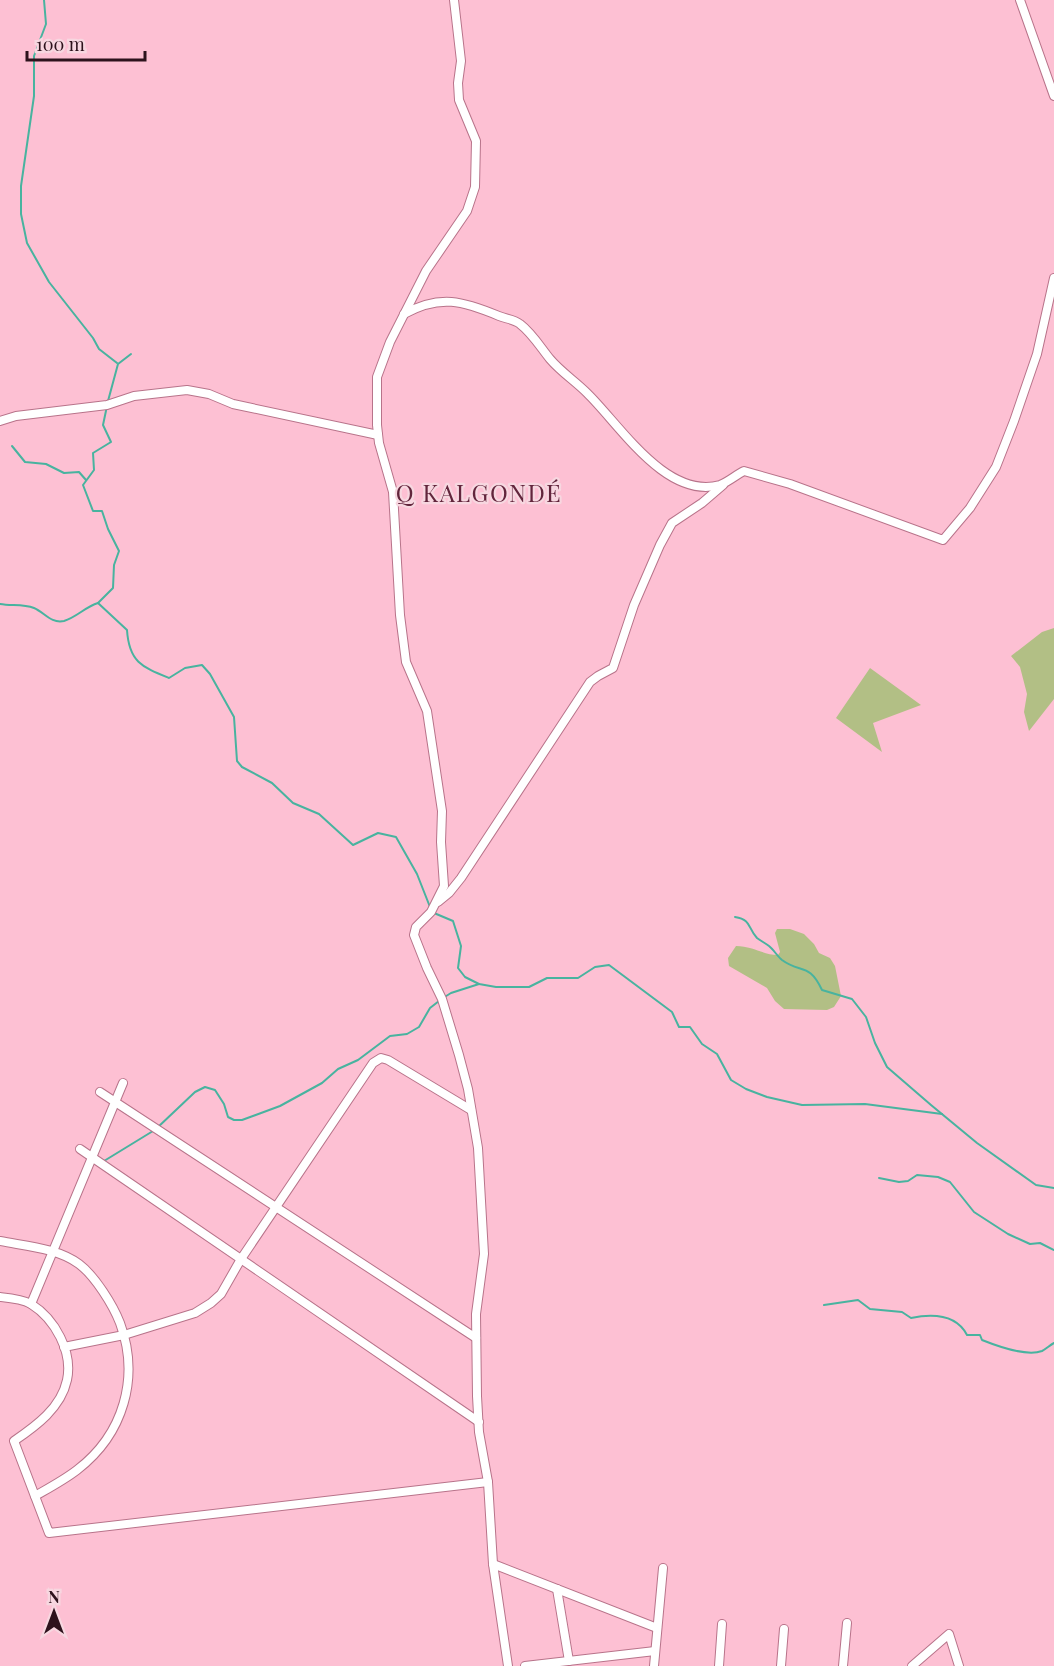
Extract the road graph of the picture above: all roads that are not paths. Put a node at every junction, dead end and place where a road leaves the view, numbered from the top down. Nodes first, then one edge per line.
1 (454, 0) edge
2 (1020, 0) edge
3 (1054, 96) edge
4 (1054, 278) edge
5 (403, 314) junction
6 (0, 421) edge
7 (378, 435) junction
8 (723, 484) junction
9 (436, 904) junction
10 (123, 1083) dead end
11 (100, 1092) dead end
12 (115, 1102) junction
13 (471, 1110) junction
14 (80, 1149) dead end
15 (92, 1158) junction
16 (276, 1207) junction
17 (0, 1242) edge
18 (53, 1252) junction
19 (241, 1259) junction
20 (0, 1297) edge
21 (31, 1304) junction
22 (124, 1335) junction
23 (476, 1338) junction
24 (64, 1347) junction
25 (479, 1422) junction
26 (489, 1482) junction
27 (35, 1496) junction
28 (493, 1564) junction
29 (663, 1568) dead end
30 (557, 1589) junction
31 (847, 1623) dead end
32 (722, 1624) dead end
33 (657, 1628) junction
34 (784, 1629) dead end
35 (655, 1651) junction
36 (569, 1661) junction
37 (508, 1666) edge
38 (525, 1666) edge
39 (654, 1666) edge
40 (719, 1666) edge
41 (781, 1666) edge
42 (843, 1666) edge
43 (912, 1666) edge
44 (959, 1666) edge

1 - 5 street
2 - 3 street
4 - 8 street
5 - 7 street
5 - 8 street
6 - 7 street
7 - 9 street
8 - 9 street
9 - 13 street
10 - 12 street
11 - 12 street
12 - 15 street
12 - 16 street
13 - 16 street
13 - 23 street
14 - 15 street
15 - 18 street
15 - 19 street
16 - 19 street
16 - 23 street
17 - 18 street
18 - 21 street
18 - 22 street
19 - 22 street
19 - 25 street
20 - 21 street
21 - 24 street
22 - 24 street
22 - 27 street
23 - 25 street
24 - 27 street
25 - 26 street
26 - 27 street
26 - 28 street
28 - 30 street
28 - 37 street
29 - 33 street
30 - 33 street
30 - 36 street
31 - 42 street
32 - 40 street
33 - 35 street
34 - 41 street
35 - 36 street
35 - 39 street
36 - 38 street
43 - 44 street

